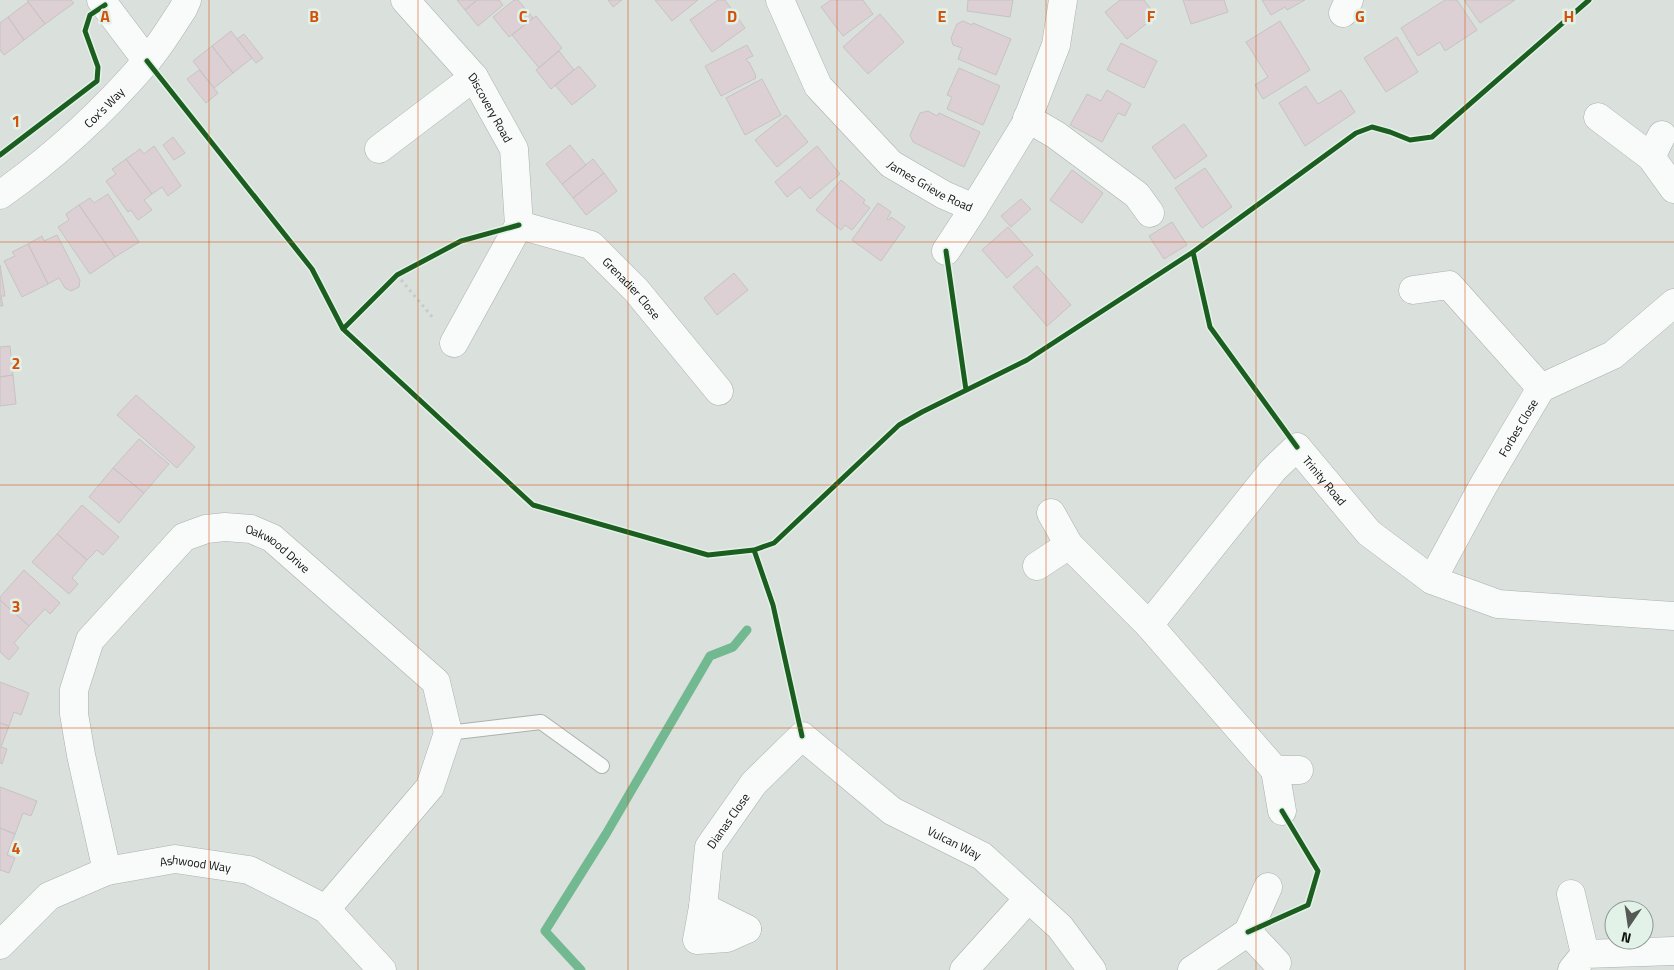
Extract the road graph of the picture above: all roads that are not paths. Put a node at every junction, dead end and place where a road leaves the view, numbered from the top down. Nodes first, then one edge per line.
1 (101, 0) edge
2 (187, 0) edge
3 (406, 0) edge
4 (780, 0) edge
5 (1063, 0) edge
6 (147, 61) junction
7 (474, 77) junction
8 (1598, 117) dead end
9 (1027, 118) junction
10 (379, 150) dead end
11 (1674, 189) edge
12 (0, 195) edge
13 (974, 208) junction
14 (1150, 213) dead end
15 (519, 225) junction
16 (946, 252) dead end
17 (1413, 290) dead end
18 (1674, 303) edge
19 (454, 343) road end
20 (1541, 388) junction
21 (719, 391) dead end
22 (1051, 513) dead end
23 (1069, 545) junction
24 (1038, 566) dead end
25 (1432, 580) junction
26 (1674, 616) edge
27 (1148, 625) junction
28 (448, 732) junction
29 (802, 736) joint
30 (602, 766) dead end
31 (1282, 811) dead end
32 (107, 871) junction
33 (1268, 887) dead end
34 (1572, 894) dead end
35 (1028, 899) junction
36 (326, 909) junction
37 (748, 929) dead end
38 (1248, 932) junction
39 (0, 945) edge
40 (1674, 951) edge
41 (1578, 962) edge
42 (1277, 963) dead end
43 (382, 970) edge
44 (964, 970) edge
45 (1092, 970) edge
46 (1192, 970) edge

1 - 6 street
2 - 6 street, Cox's Way
3 - 7 street, Discovery Road
4 - 13 street, James Grieve Road
5 - 9 street, James Grieve Road
6 - 12 street, Cox's Way
7 - 10 street
7 - 15 street, Discovery Road
8 - 11 street
9 - 13 street, James Grieve Road
9 - 14 street
13 - 16 street
15 - 19 street
15 - 21 street, Grenadier Close
17 - 20 street
18 - 20 street, Forbes Close
20 - 25 street, Forbes Close
22 - 23 street
23 - 24 street
23 - 27 street
25 - 26 street, Trinity Road
25 - 27 street, Trinity Road
27 - 31 street
28 - 30 lane
28 - 32 street, Oakwood Drive
28 - 36 street
29 - 35 street, Vulcan Way
29 - 37 street, Dianas Close
32 - 36 street, Ashwood Way
32 - 39 street, Ashwood Way
33 - 38 street
34 - 41 street
35 - 44 street
35 - 45 street, Vulcan Way
36 - 43 street, Ashwood Way
38 - 42 street
38 - 46 street
40 - 41 street

